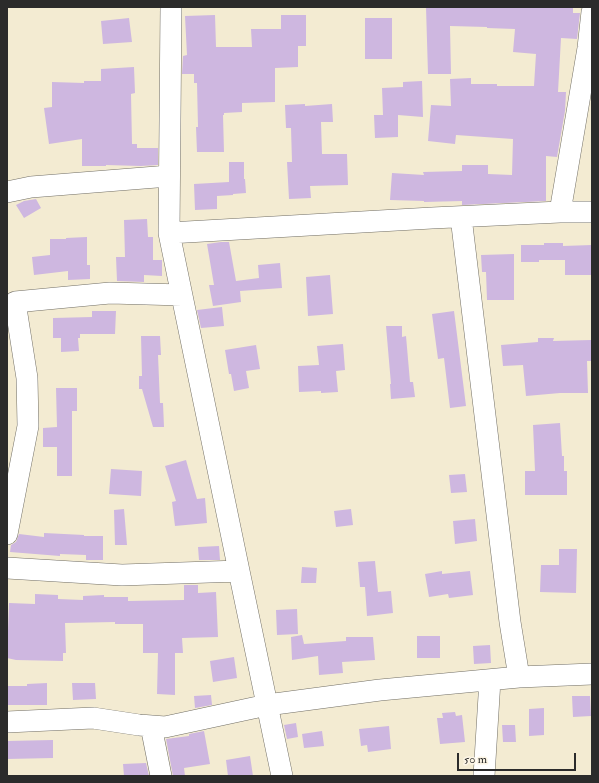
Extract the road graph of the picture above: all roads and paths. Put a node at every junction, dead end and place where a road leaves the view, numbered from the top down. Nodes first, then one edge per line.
1 (171, 7) edge
2 (592, 12) edge
3 (169, 176) junction
4 (7, 192) edge
5 (560, 212) junction
6 (592, 212) edge
7 (461, 217) junction
8 (169, 233) junction
9 (182, 296) junction
10 (11, 310) edge
11 (7, 534) edge
12 (7, 568) edge
13 (239, 571) junction
14 (592, 674) edge
15 (519, 677) junction
16 (490, 680) junction
17 (267, 706) junction
18 (7, 722) edge
19 (151, 726) junction
20 (161, 776) edge
21 (282, 776) edge
22 (484, 776) edge

1 - 3 street
2 - 5 street
3 - 4 street
3 - 8 street
5 - 6 street
5 - 7 street
7 - 8 street
7 - 15 street
8 - 9 street
9 - 10 street
9 - 13 street
10 - 11 street
12 - 13 street
13 - 17 street
14 - 15 street
15 - 16 street
16 - 17 street
16 - 22 street
17 - 19 street
17 - 21 street
18 - 19 street
19 - 20 street

